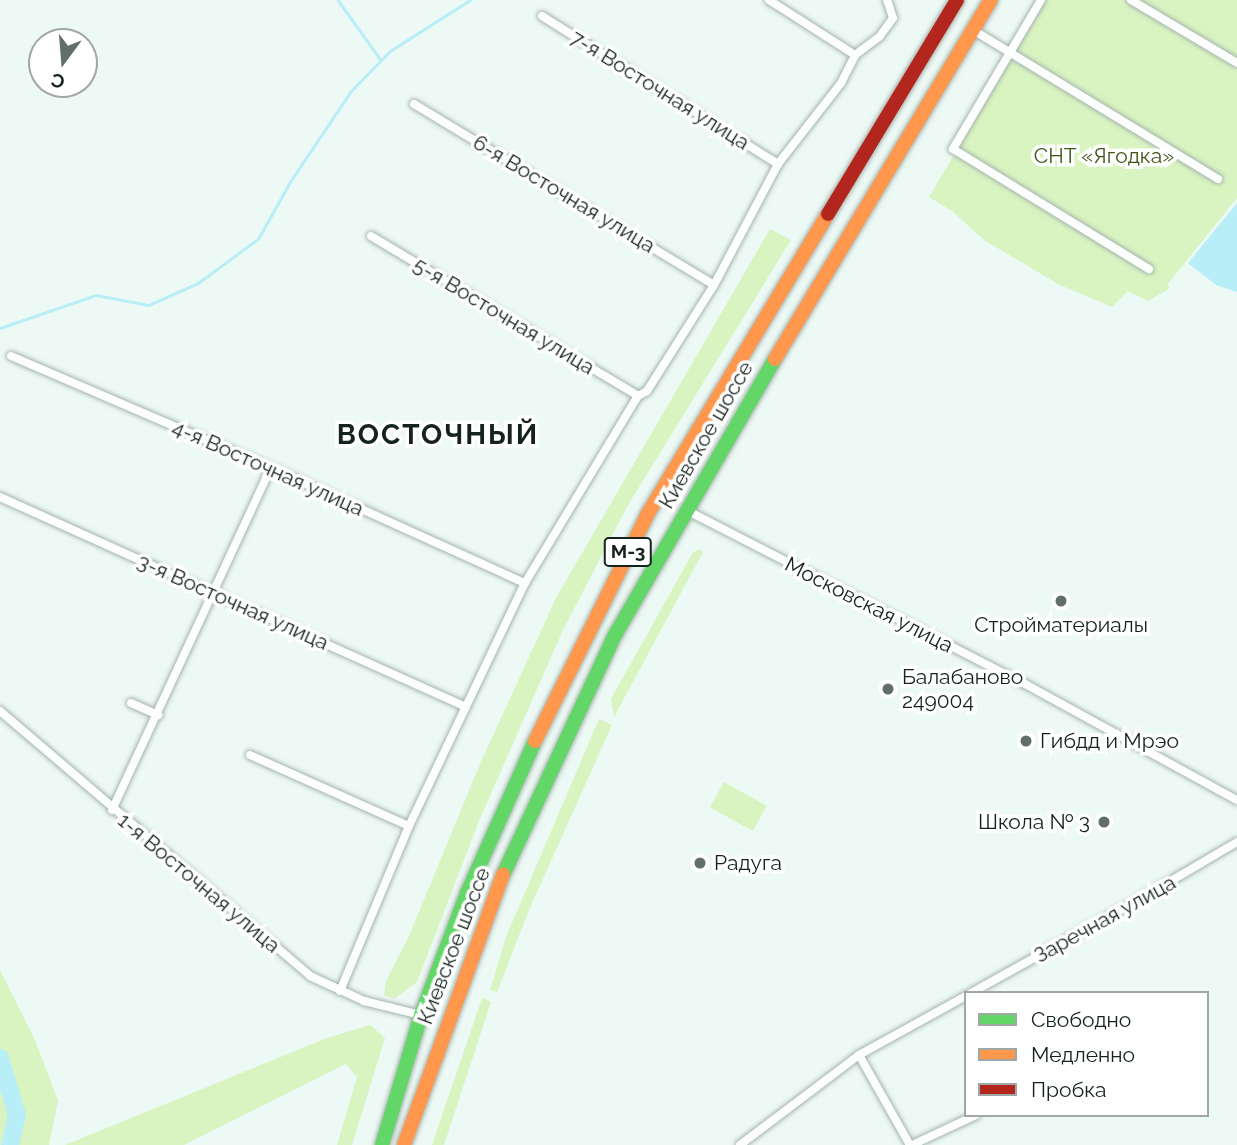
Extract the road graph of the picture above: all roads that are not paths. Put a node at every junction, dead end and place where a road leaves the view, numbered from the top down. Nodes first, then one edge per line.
1 (769, 0) edge
2 (887, 0) edge
3 (957, 0) edge
4 (991, 0) edge
5 (1041, 0) edge
6 (1131, 0) edge
7 (542, 16) dead end
8 (973, 30) junction
9 (1010, 52) junction
10 (855, 55) junction
11 (1237, 63) edge
12 (414, 104) dead end
13 (778, 163) junction
14 (1218, 179) dead end
15 (371, 236) dead end
16 (1149, 269) dead end
17 (714, 285) junction
18 (11, 356) dead end
19 (638, 396) junction
20 (271, 468) junction
21 (0, 497) edge
22 (687, 510) junction
23 (525, 583) junction
24 (213, 594) junction
25 (556, 693) junction
26 (581, 703) junction
27 (131, 704) dead end
28 (466, 707) junction
29 (0, 711) edge
30 (158, 715) junction
31 (250, 755) dead end
32 (1237, 800) edge
33 (112, 810) junction
34 (409, 826) junction
35 (1237, 842) edge
36 (340, 990) junction
37 (975, 991) edge
38 (964, 997) edge
39 (421, 1015) junction
40 (859, 1055) junction
41 (972, 1117) edge
42 (382, 1145) edge
43 (404, 1145) edge
44 (740, 1145) edge
45 (911, 1145) edge

1 - 10 street
2 - 10 street
3 - 25 highway, Киевское шоссе / М-3
4 - 8 highway, Киевское шоссе / М-3
5 - 9 street
6 - 11 street
7 - 13 street, 7-я Восточная улица
8 - 9 street
8 - 22 highway, Киевское шоссе / М-3
9 - 14 street
9 - 16 street
10 - 13 street
12 - 17 street, 6-я Восточная улица
13 - 17 street
15 - 19 street, 5-я Восточная улица
17 - 19 street
18 - 20 street, 4-я Восточная улица
19 - 23 street
20 - 23 street, 4-я Восточная улица
20 - 24 street
21 - 24 street, 3-я Восточная улица
22 - 26 highway, Киевское шоссе / М-3
22 - 32 street, Московская улица
23 - 28 street
24 - 28 street, 3-я Восточная улица
24 - 30 street
25 - 26 highway
25 - 39 highway, Киевское шоссе / М-3
26 - 43 highway, Киевское шоссе / М-3
27 - 30 street
28 - 34 street
29 - 33 street, 1-я Восточная улица
30 - 33 street
31 - 34 street
33 - 36 street, 1-я Восточная улица
34 - 36 street
35 - 37 street, Заречная улица
36 - 39 street, 1-я Восточная улица
38 - 40 street
39 - 42 highway, Киевское шоссе / М-3
40 - 44 street
40 - 45 street
41 - 45 street

